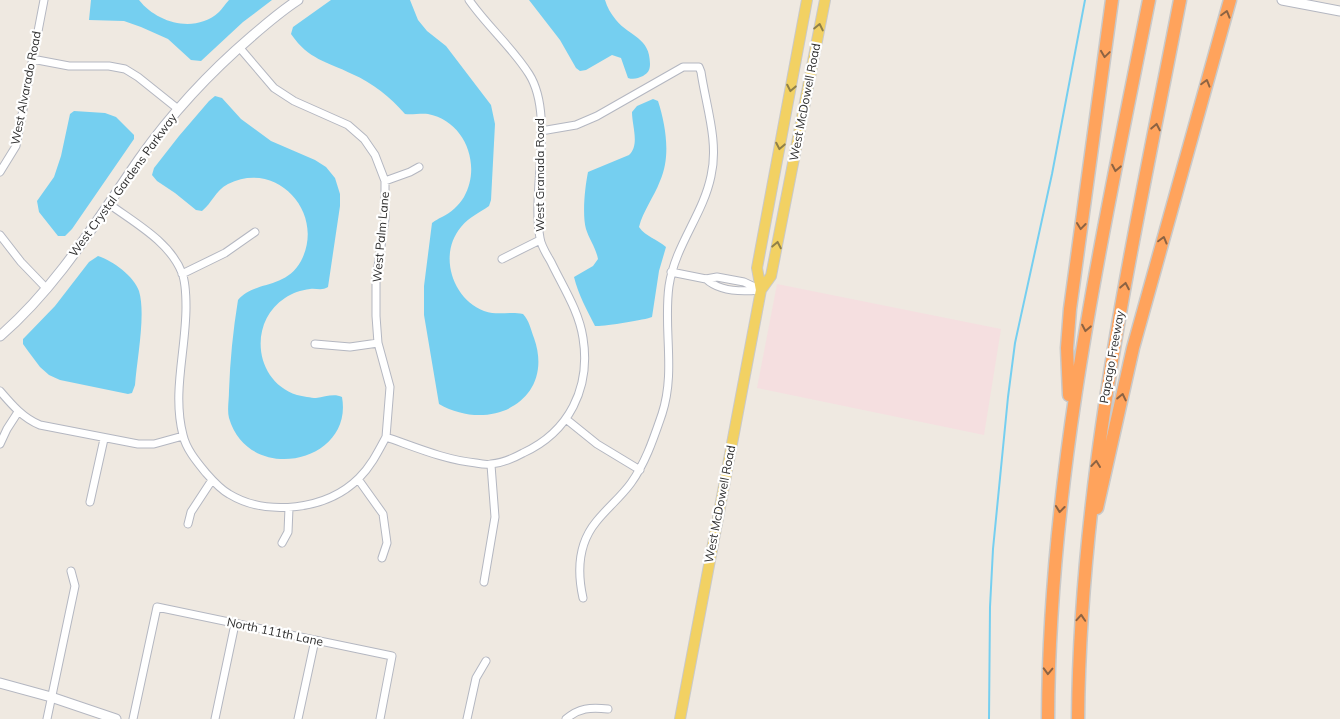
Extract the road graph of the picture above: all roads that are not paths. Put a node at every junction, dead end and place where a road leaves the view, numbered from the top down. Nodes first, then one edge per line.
1 (44, 0) edge
2 (298, 0) edge
3 (469, 0) edge
4 (807, 0) edge
5 (825, 0) edge
6 (1112, 0) edge
7 (1149, 0) edge
8 (1180, 0) edge
9 (1230, 0) edge
10 (1282, 0) edge
11 (1340, 10) edge
12 (239, 47) junction
13 (32, 59) junction
14 (178, 109) junction
15 (541, 130) junction
16 (419, 167) dead end
17 (0, 172) edge
18 (385, 181) junction
19 (109, 204) junction
20 (255, 232) dead end
21 (0, 235) edge
22 (540, 240) junction
23 (502, 259) dead end
24 (671, 272) junction
25 (182, 274) junction
26 (47, 289) junction
27 (761, 290) junction
28 (0, 336) edge
29 (378, 343) junction
30 (315, 344) dead end
31 (0, 391) edge
32 (18, 412) junction
33 (566, 419) junction
34 (1070, 426) junction
35 (183, 436) junction
36 (386, 437) junction
37 (104, 438) junction
38 (0, 444) edge
39 (491, 465) junction
40 (640, 470) junction
41 (358, 479) junction
42 (212, 480) junction
43 (90, 502) dead end
44 (289, 508) junction
45 (188, 524) dead end
46 (282, 542) dead end
47 (1087, 547) junction
48 (382, 558) dead end
49 (70, 571) dead end
50 (484, 582) dead end
51 (583, 598) dead end
52 (235, 624) junction
53 (314, 640) junction
54 (486, 661) dead end
55 (0, 683) edge
56 (51, 697) junction
57 (608, 709) dead end
58 (46, 719) edge
59 (116, 719) edge
60 (133, 719) edge
61 (215, 719) edge
62 (298, 719) edge
63 (380, 719) edge
64 (467, 719) edge
65 (566, 719) edge
66 (680, 719) edge
67 (1048, 719) edge
68 (1078, 719) edge

1 - 13 street, West Alvarado Road
2 - 12 street, West Crystal Gardens Parkway
3 - 15 street, West Granada Road
4 -> 27 main road, West McDowell Road
27 -> 5 main road, West McDowell Road
6 -> 34 highway
7 -> 34 highway
47 -> 8 highway, Papago Freeway
47 -> 9 highway
10 - 11 street
12 - 14 street, West Crystal Gardens Parkway
12 - 18 street, West Palm Lane
13 - 14 street
13 - 17 street, West Alvarado Road
14 - 19 street, West Crystal Gardens Parkway
15 - 22 street, West Granada Road
15 - 24 street
16 - 18 street
18 - 29 street, West Palm Lane
19 - 25 street
19 - 26 street, West Crystal Gardens Parkway
20 - 25 street
21 - 26 street
22 - 23 street
22 - 33 street, West Granada Road
24 - 27 street
24 - 40 street
25 - 35 street
26 - 28 street, West Crystal Gardens Parkway
27 - 66 main road, West McDowell Road
29 - 30 street
29 - 36 street, West Palm Lane
31 - 32 street
32 - 37 street
32 - 38 street
33 - 39 street, West Granada Road
33 - 40 street
34 -> 67 highway
35 - 37 street
35 - 42 street
36 - 39 street
36 - 41 street
37 - 43 street
39 - 50 street
40 - 51 street
41 - 44 street
41 - 48 street
42 - 44 street
42 - 45 street
44 - 46 street
68 -> 47 highway, Papago Freeway
49 - 56 street
52 - 53 street, North 111th Lane
52 - 60 street, North 111th Lane
52 - 61 street
53 - 62 street
53 - 63 street, North 111th Lane
54 - 64 street
55 - 56 street
56 - 58 street
56 - 59 street
57 - 65 street

